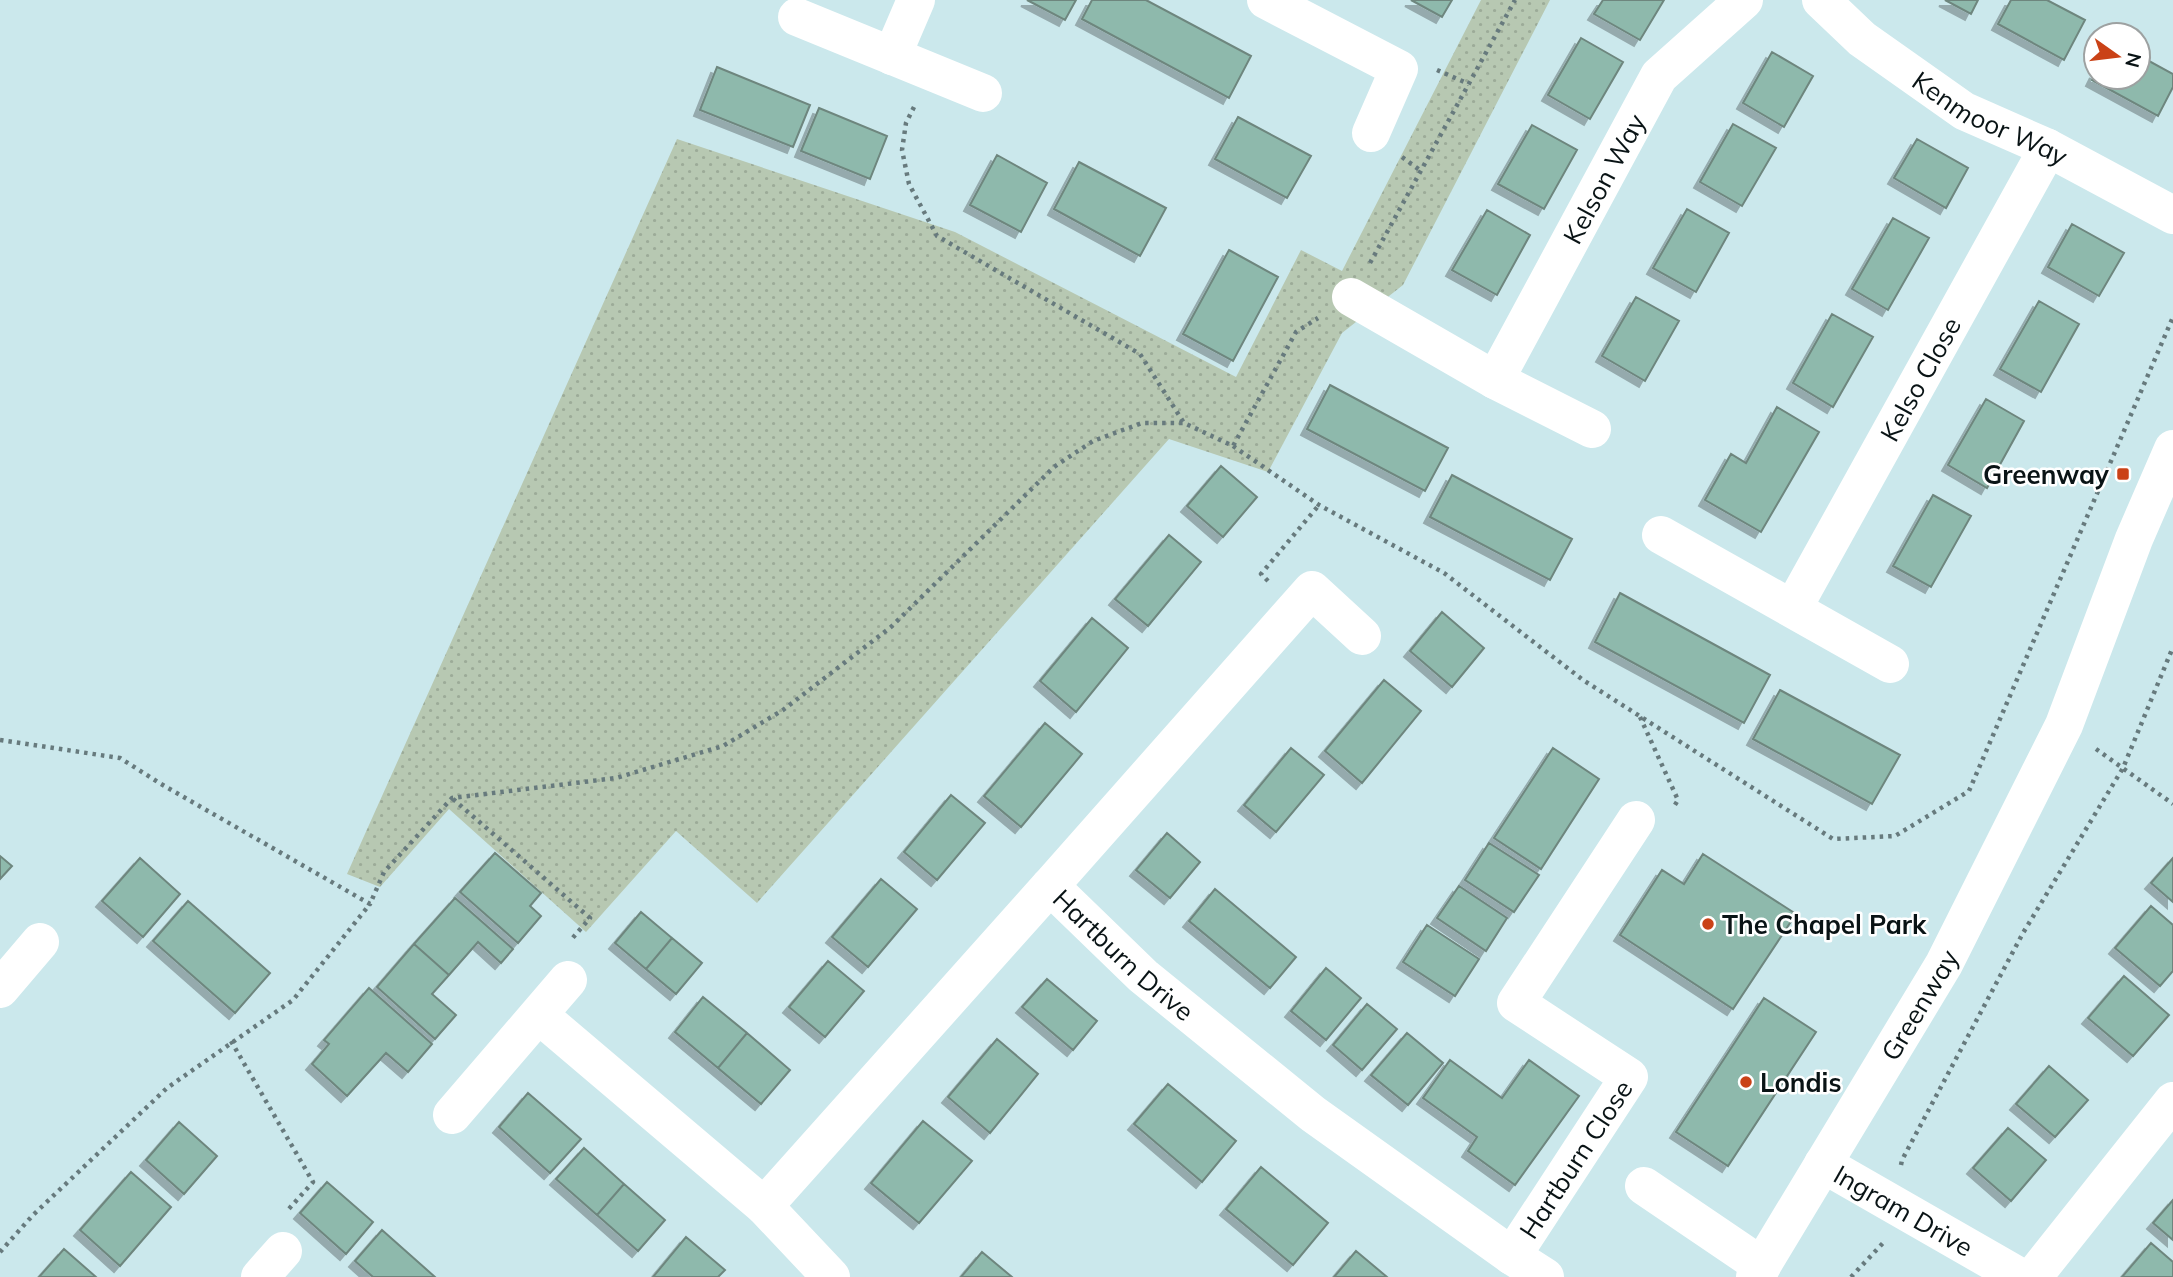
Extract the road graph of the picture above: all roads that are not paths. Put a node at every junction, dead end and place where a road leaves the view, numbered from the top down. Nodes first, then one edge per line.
1 (916, 0) edge
2 (1266, 0) edge
3 (1744, 0) edge
4 (1821, 0) edge
5 (797, 17) dead end
6 (892, 56) junction
7 (983, 93) dead end
8 (1371, 133) dead end
9 (2048, 148) junction
10 (2173, 215) edge
11 (1351, 297) road end
12 (1495, 380) junction
13 (1592, 429) dead end
14 (2173, 449) edge
15 (1661, 535) dead end
16 (1793, 608) junction
17 (1362, 636) dead end
18 (1890, 664) dead end
19 (1636, 820) road end
20 (1050, 886) junction
21 (40, 942) dead end
22 (568, 980) road end
23 (0, 989) edge
24 (539, 1015) junction
25 (2173, 1101) edge
26 (452, 1115) dead end
27 (1823, 1164) junction
28 (1644, 1186) dead end
29 (764, 1206) junction
30 (1512, 1256) junction
31 (1759, 1271) edge
32 (831, 1277) edge
33 (1545, 1277) edge
34 (2020, 1277) edge
35 (2033, 1277) edge

1 - 6 street
2 - 8 street
3 - 12 street, Kelson Way
4 - 9 street, Kenmoor Way
5 - 6 street
6 - 7 street
9 - 10 street, Kenmoor Way
9 - 16 street, Kelso Close
11 - 12 street
12 - 13 street
14 - 27 street, Greenway
15 - 16 street
16 - 18 street
17 - 20 street
19 - 30 street, Hartburn Close
20 - 29 street, Hartburn Drive
20 - 30 street, Hartburn Drive
21 - 23 street
22 - 24 street
24 - 26 street
24 - 29 street
25 - 35 street
27 - 31 street, Greenway
27 - 34 street, Ingram Drive
28 - 31 street
29 - 32 street
30 - 33 street, Hartburn Drive

